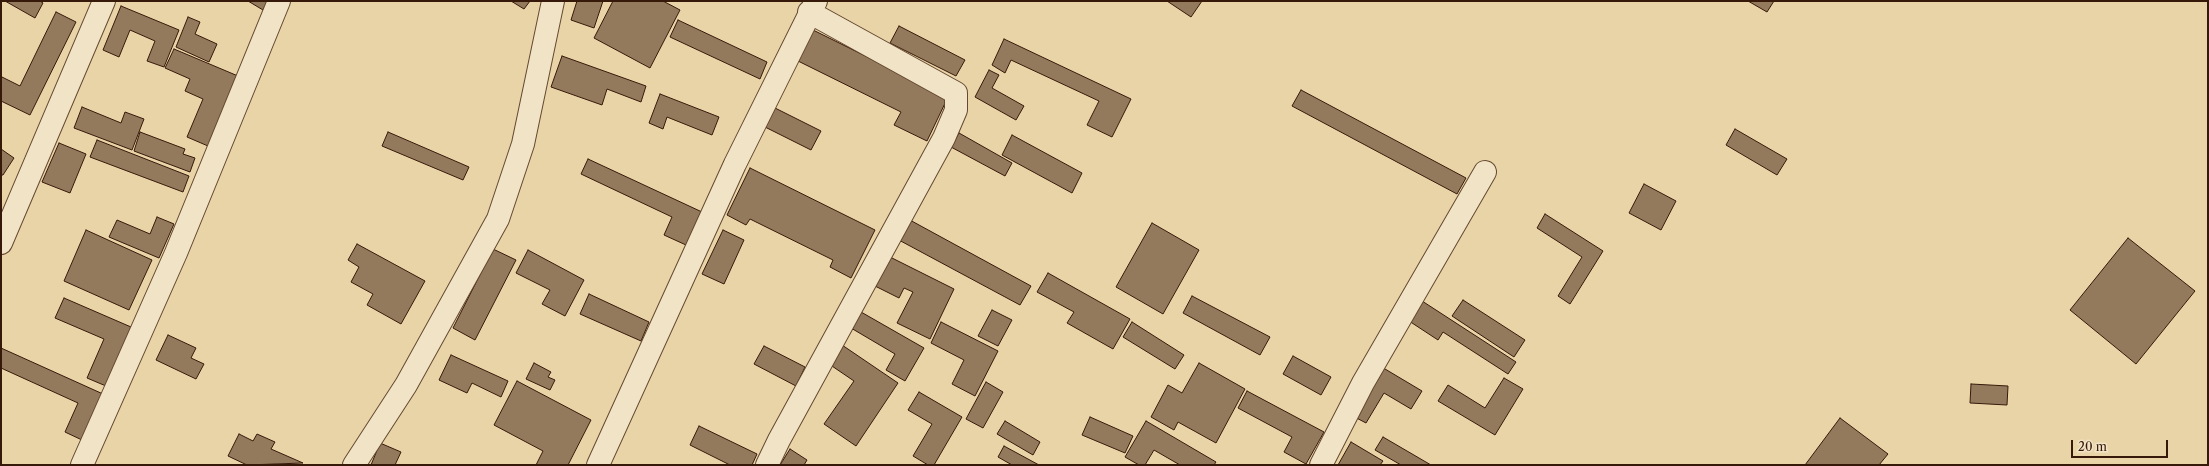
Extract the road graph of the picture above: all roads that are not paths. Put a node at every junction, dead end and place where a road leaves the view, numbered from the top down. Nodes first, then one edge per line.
1 (104, 1) edge
2 (279, 1) edge
3 (553, 1) edge
4 (813, 7) edge
5 (1485, 172) dead end
6 (1, 243) edge
7 (82, 465) edge
8 (354, 465) edge
9 (598, 465) edge
10 (767, 465) edge
11 (1321, 465) edge

1 - 6 street
2 - 7 street
3 - 8 street
4 - 9 street
4 - 10 street
5 - 11 street

